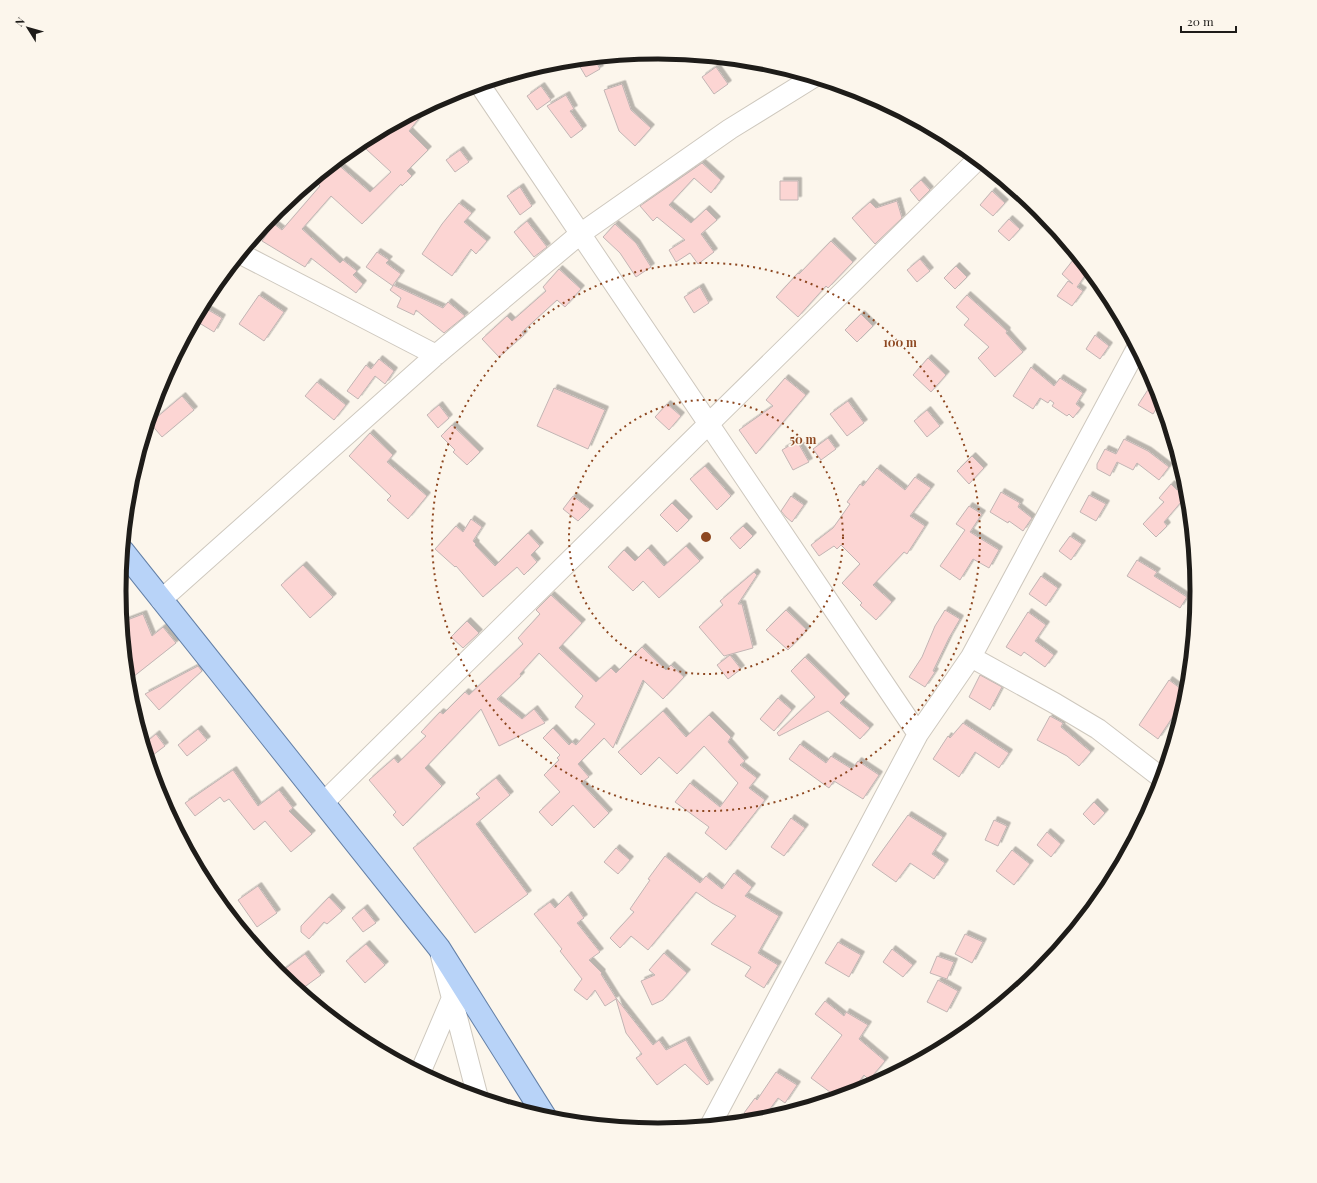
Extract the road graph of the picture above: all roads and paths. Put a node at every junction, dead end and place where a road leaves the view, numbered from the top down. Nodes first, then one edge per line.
1 (809, 81) edge
2 (483, 89) edge
3 (974, 163) edge
4 (580, 234) junction
5 (245, 256) edge
6 (1134, 353) edge
7 (436, 355) junction
8 (708, 423) junction
9 (127, 556) edge
10 (161, 600) junction
11 (971, 658) junction
12 (918, 734) junction
13 (1158, 775) edge
14 (323, 803) junction
15 (439, 948) junction
16 (452, 998) junction
17 (422, 1068) edge
18 (476, 1092) edge
19 (541, 1111) edge
20 (713, 1121) edge

1 - 4 street
2 - 4 street
3 - 8 street
4 - 7 street
4 - 8 street
5 - 7 street
6 - 11 street
7 - 10 street
8 - 12 street
8 - 14 street
9 - 10 main road
10 - 14 main road
11 - 12 street
11 - 13 street
12 - 20 street
14 - 15 main road
15 - 16 street
15 - 19 main road
16 - 17 street
16 - 18 street

